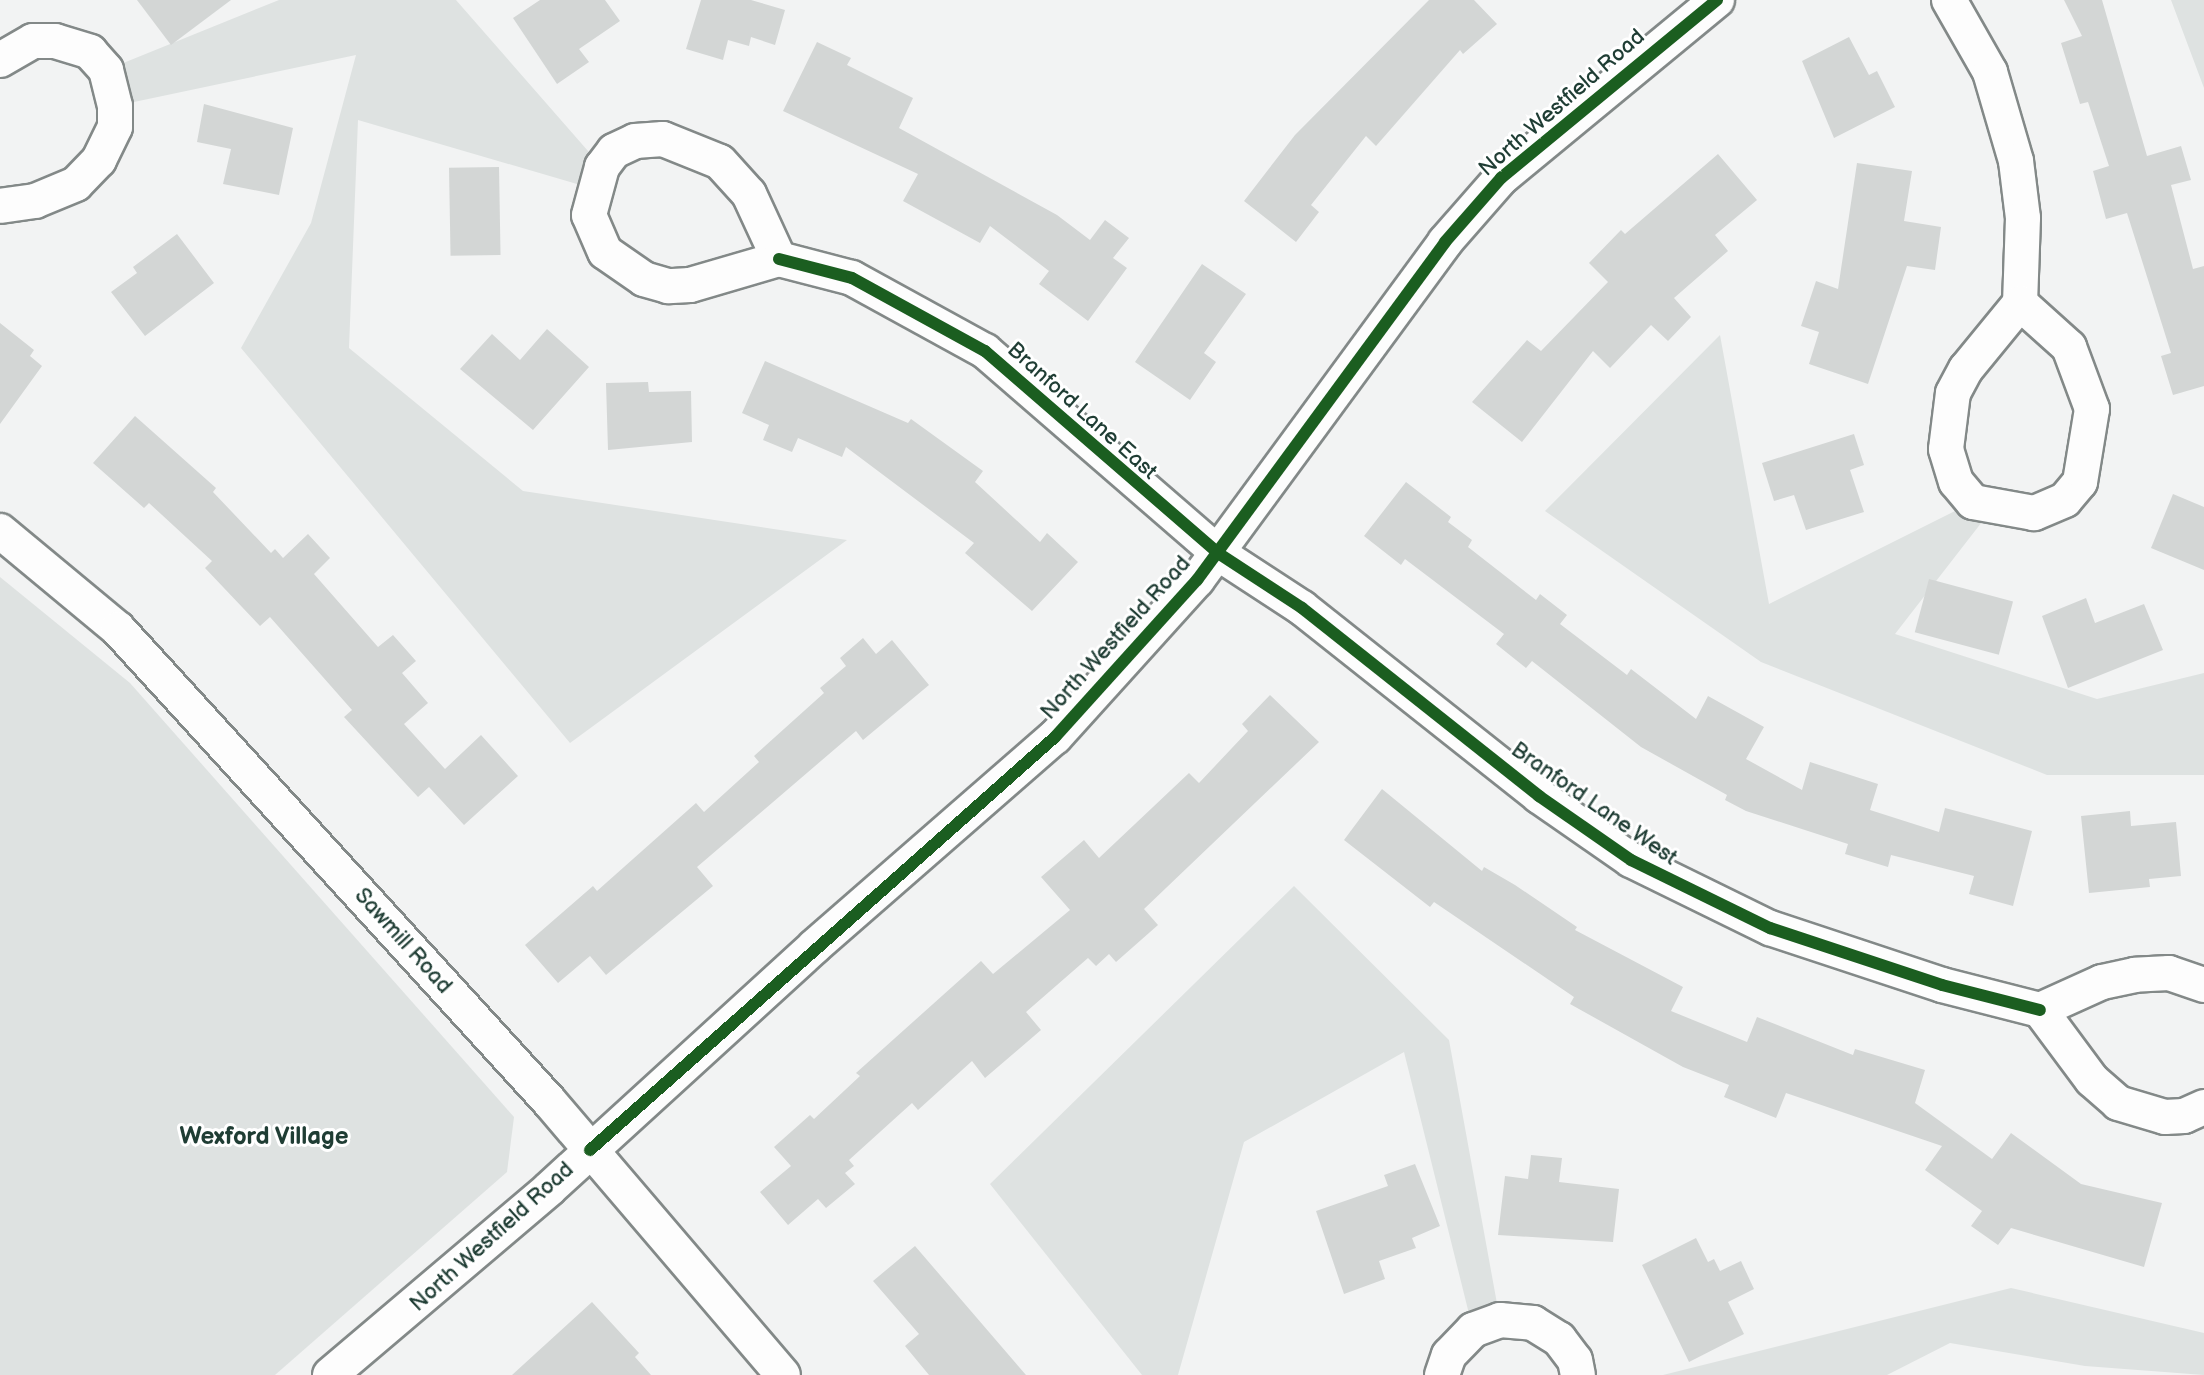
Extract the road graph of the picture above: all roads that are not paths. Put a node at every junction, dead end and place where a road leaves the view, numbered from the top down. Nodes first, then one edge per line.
1 (1717, 0) edge
2 (1949, 0) edge
3 (0, 60) edge
4 (0, 206) edge
5 (779, 259) junction
6 (2020, 303) junction
7 (0, 531) edge
8 (1218, 553) junction
9 (2204, 985) edge
10 (2040, 1010) junction
11 (2204, 1107) edge
12 (590, 1150) junction
13 (330, 1375) edge
14 (783, 1375) edge
15 (1442, 1375) edge
16 (1578, 1375) edge

1 - 8 street, North Westfield Road
2 - 6 street
3 - 4 street
5 - 5 street
5 - 8 street, Branford Lane East
6 - 6 street
7 - 12 street, Sawmill Road
8 - 10 street, Branford Lane West
8 - 12 street, North Westfield Road
9 - 10 street
10 - 11 street
12 - 13 street, North Westfield Road
12 - 14 street, Sawmill Road
15 - 16 street

